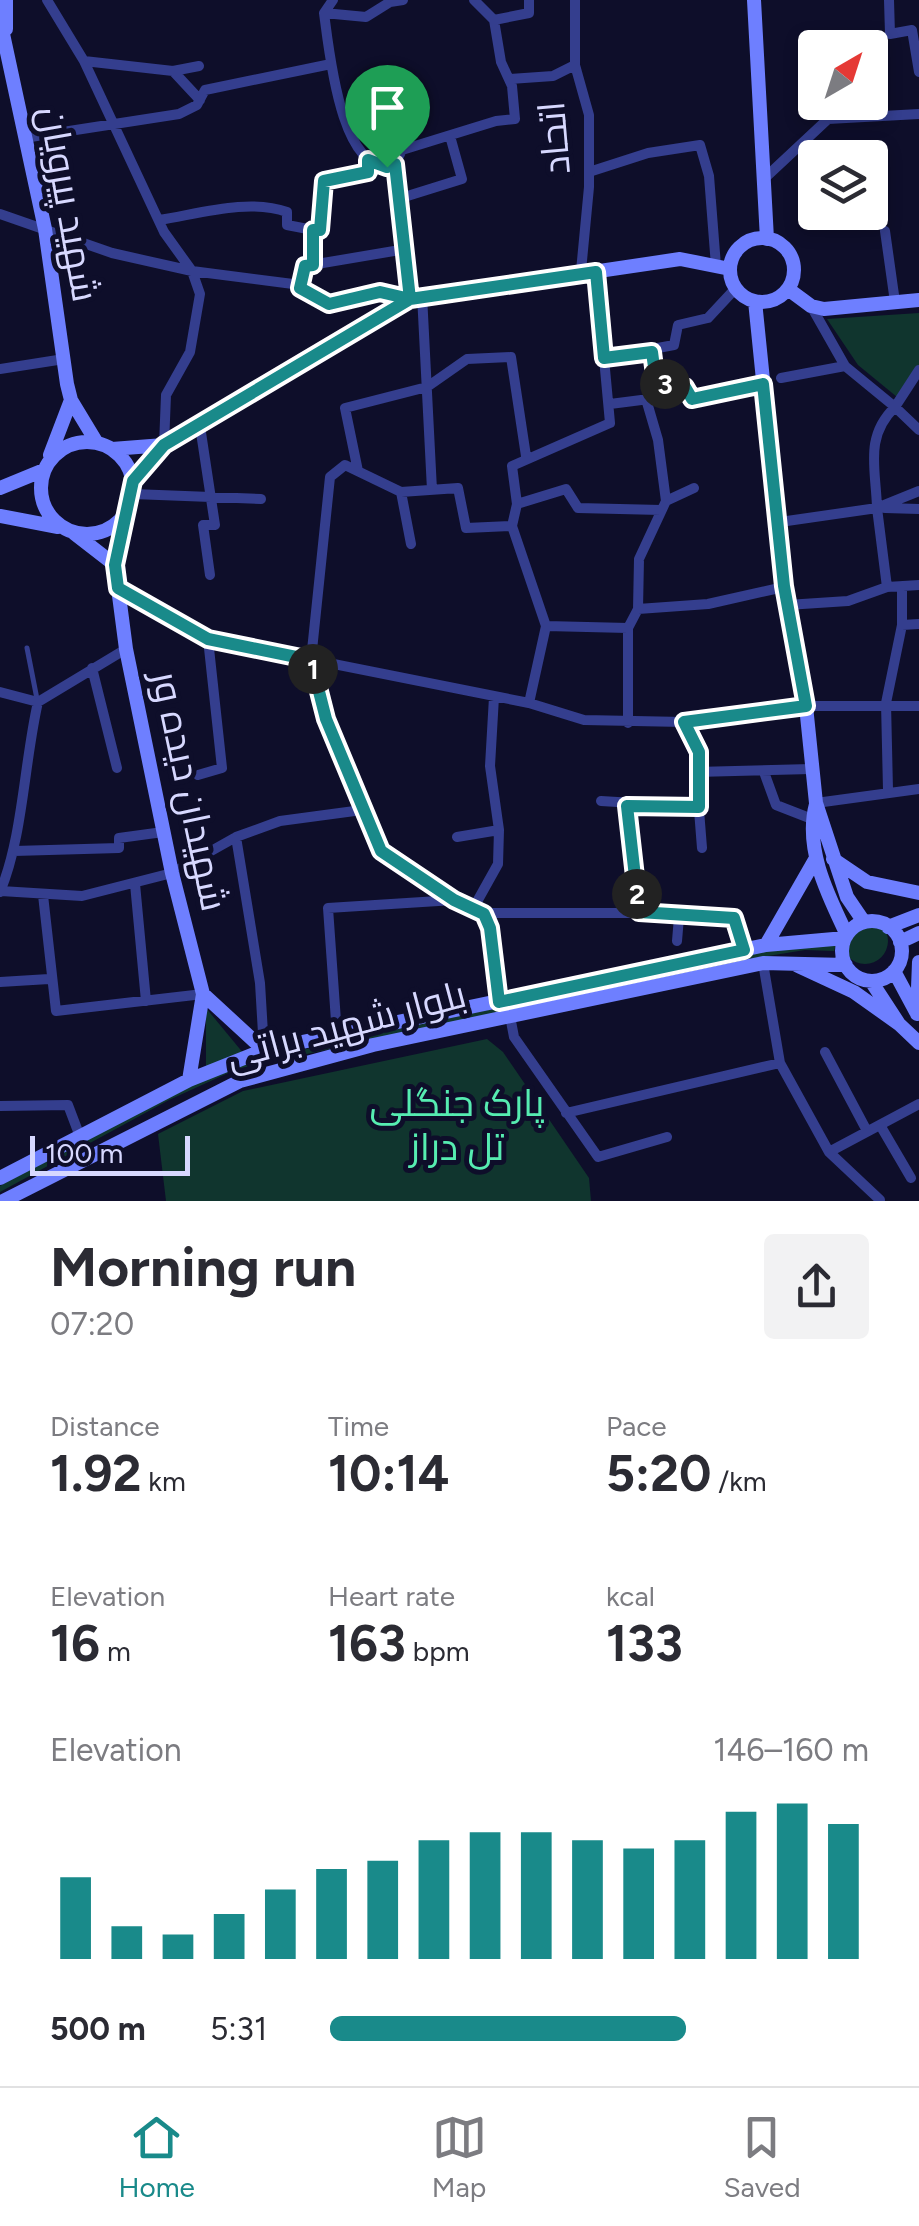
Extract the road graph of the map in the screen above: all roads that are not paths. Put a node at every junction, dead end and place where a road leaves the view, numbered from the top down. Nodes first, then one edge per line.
1 (6, 0) edge
2 (47, 0) edge
3 (333, 0) edge
4 (403, 0) edge
5 (474, 0) edge
6 (529, 0) edge
7 (576, 0) edge
8 (754, 0) edge
9 (890, 0) edge
10 (324, 13) junction
11 (494, 20) junction
12 (3, 27) edge
13 (84, 61) junction
14 (331, 64) junction
15 (575, 65) junction
16 (199, 66) dead end
17 (173, 71) junction
18 (919, 72) edge
19 (510, 79) junction
20 (200, 100) junction
21 (919, 114) edge
22 (112, 121) junction
23 (404, 126) dead end
24 (450, 136) junction
25 (24, 138) junction
26 (402, 150) junction
27 (368, 160) junction
28 (395, 164) junction
29 (588, 172) junction
30 (766, 176) junction
31 (401, 198) junction
32 (0, 214) edge
33 (159, 220) junction
34 (46, 229) junction
35 (313, 230) junction
36 (885, 230) dead end
37 (767, 239) junction
38 (406, 250) junction
39 (313, 265) junction
40 (723, 267) junction
41 (192, 271) junction
42 (589, 272) junction
43 (300, 288) junction
44 (736, 289) junction
45 (788, 289) junction
46 (416, 297) junction
47 (919, 300) edge
48 (755, 302) junction
49 (895, 302) junction
50 (810, 306) junction
51 (652, 352) junction
52 (604, 358) junction
53 (64, 359) junction
54 (845, 366) junction
55 (0, 369) edge
56 (919, 370) edge
57 (781, 378) dead end
58 (656, 382) junction
59 (763, 384) junction
60 (428, 387) junction
61 (646, 399) junction
62 (71, 400) junction
63 (610, 404) junction
64 (895, 407) junction
65 (200, 426) junction
66 (919, 430) edge
67 (164, 445) junction
68 (104, 446) junction
69 (526, 456) junction
70 (46, 466) junction
71 (358, 471) junction
72 (0, 488) edge
73 (133, 488) junction
74 (694, 488) dead end
75 (432, 490) junction
76 (919, 491) edge
77 (402, 492) junction
78 (260, 499) dead end
79 (213, 500) junction
80 (517, 504) junction
81 (663, 505) junction
82 (877, 508) junction
83 (919, 509) edge
84 (0, 516) edge
85 (123, 517) junction
86 (780, 522) junction
87 (512, 526) junction
88 (68, 530) junction
89 (411, 544) dead end
90 (115, 565) junction
91 (210, 574) dead end
92 (784, 586) junction
93 (919, 586) edge
94 (887, 587) junction
95 (118, 588) junction
96 (902, 589) junction
97 (787, 605) junction
98 (638, 610) junction
99 (919, 624) edge
100 (902, 625) junction
101 (546, 626) junction
102 (628, 628) junction
103 (208, 639) junction
104 (27, 648) dead end
105 (126, 649) junction
106 (311, 660) junction
107 (92, 668) junction
108 (0, 692) edge
109 (494, 698) junction
110 (38, 702) junction
111 (886, 703) junction
112 (529, 704) junction
113 (806, 706) junction
114 (919, 706) edge
115 (628, 722) junction
116 (684, 722) junction
117 (117, 768) dead end
118 (811, 769) junction
119 (696, 772) junction
120 (764, 772) junction
121 (198, 775) dead end
122 (919, 789) edge
123 (888, 790) junction
124 (601, 801) dead end
125 (816, 803) junction
126 (627, 806) junction
127 (699, 807) junction
128 (362, 810) junction
129 (812, 819) junction
130 (499, 830) junction
131 (163, 832) junction
132 (457, 836) dead end
133 (236, 837) junction
134 (702, 848) dead end
135 (14, 851) junction
136 (816, 858) junction
137 (833, 859) junction
138 (172, 873) junction
139 (135, 884) junction
140 (0, 891) edge
141 (919, 893) edge
142 (43, 895) junction
143 (454, 900) junction
144 (479, 910) junction
145 (639, 912) junction
146 (919, 915) edge
147 (679, 917) junction
148 (864, 922) junction
149 (888, 926) junction
150 (919, 933) edge
151 (846, 936) junction
152 (677, 941) dead end
153 (900, 942) junction
154 (766, 945) junction
155 (744, 950) junction
156 (788, 961) junction
157 (919, 962) edge
158 (763, 963) junction
159 (846, 966) junction
160 (894, 971) junction
161 (49, 979) junction
162 (871, 981) junction
163 (0, 982) edge
164 (203, 994) junction
165 (146, 1001) junction
166 (499, 1002) junction
167 (918, 1015) edge
168 (510, 1016) junction
169 (900, 1024) junction
170 (337, 1034) junction
171 (919, 1043) edge
172 (264, 1050) junction
173 (825, 1052) dead end
174 (780, 1063) junction
175 (188, 1080) junction
176 (919, 1104) edge
177 (0, 1106) edge
178 (566, 1113) junction
179 (880, 1126) junction
180 (866, 1131) junction
181 (79, 1134) junction
182 (668, 1137) dead end
183 (829, 1152) junction
184 (0, 1178) edge
185 (911, 1178) dead end
186 (880, 1200) edge
187 (3, 1201) edge

1 - 12 main road, شهید پیرویان
2 - 13 street
3 - 10 street
4 - 10 street
5 - 11 street
6 - 11 street
7 - 15 street, اتحاد
8 - 30 main road
9 - 18 street
10 - 14 street
11 - 19 street
12 - 25 main road, شهید پیرویان
13 - 17 street
13 - 22 street
14 - 20 street
14 - 27 street
15 - 19 street
15 - 29 street, اتحاد
16 - 17 street
17 - 20 street
19 - 24 street
20 - 22 street
21 - 30 street
22 - 25 street
22 - 33 street
23 - 26 street
24 - 26 street
24 - 31 street
25 - 34 main road, شهید پیرویان
26 - 28 street
27 - 28 street
27 - 35 street
28 - 31 street
29 - 40 street
29 - 42 street, اتحاد
30 - 37 main road
31 - 38 street
32 - 34 street
33 - 35 street
33 - 41 street
34 - 41 street
34 - 53 main road, شهید پیرویان
35 - 39 street
36 - 49 street
37 - 40 main road
37 - 45 main road
38 - 39 street
38 - 46 street
39 - 43 street
40 - 42 main road
40 - 44 main road
41 - 43 street
41 - 67 street
42 - 46 main road
42 - 52 street, اتحاد
43 - 46 street
44 - 48 main road
44 - 51 street
45 - 48 main road
45 - 50 main road
46 - 60 street
46 - 65 main road
47 - 49 main road
48 - 59 main road
49 - 50 main road
50 - 54 street
51 - 52 street
51 - 58 street
52 - 63 street, اتحاد
53 - 55 street
53 - 62 main road, شهید پیرویان
54 - 57 street
54 - 64 street
56 - 64 street
58 - 59 street
58 - 61 street
59 - 86 main road
60 - 69 street
60 - 71 street
60 - 75 street
61 - 63 street
61 - 81 street
62 - 68 main road
62 - 70 main road
63 - 69 street
64 - 66 street
64 - 82 street
65 - 67 main road
65 - 79 street
67 - 68 main road
67 - 73 main road
68 - 70 main road
68 - 73 main road
69 - 80 street
70 - 72 main road
70 - 88 main road
71 - 77 street
71 - 106 street
73 - 79 street
73 - 85 main road
74 - 81 street
75 - 77 street
75 - 87 street
76 - 82 street
77 - 89 street
78 - 79 street
79 - 91 street
80 - 81 street
80 - 87 street
81 - 98 street
82 - 83 street
82 - 86 street
82 - 94 street
84 - 88 main road
85 - 88 main road
85 - 90 main road, شهیدان دیده ور
86 - 92 main road
87 - 101 street
88 - 90 main road
90 - 95 main road, شهیدان دیده ور
92 - 97 main road
92 - 98 street
93 - 96 street
94 - 96 street
94 - 97 street
95 - 103 street
95 - 105 main road, شهیدان دیده ور
96 - 100 street
97 - 113 main road
98 - 102 street
99 - 100 street
100 - 111 street
101 - 102 street
101 - 112 street
102 - 115 street
103 - 106 street
103 - 121 street
104 - 110 lane
105 - 107 street
105 - 131 main road, شهیدان دیده ور
106 - 109 street
106 - 128 street
107 - 110 street
107 - 117 street
108 - 110 street
109 - 112 street
109 - 130 street
110 - 135 street
111 - 113 street
111 - 114 street
111 - 123 street
112 - 115 street
113 - 116 street
113 - 118 main road
115 - 116 street
116 - 119 street
118 - 120 street
118 - 125 main road
119 - 120 street
119 - 127 street
120 - 129 street
122 - 123 street
123 - 125 street
124 - 126 street
125 - 129 main road
125 - 137 main road
126 - 127 street
126 - 145 street
127 - 134 street
128 - 133 street
128 - 143 street
129 - 136 main road
130 - 132 street
130 - 144 street
131 - 135 street
131 - 138 main road, شهیدان دیده ور
133 - 138 street
133 - 172 street
135 - 140 street
136 - 151 main road
136 - 154 main road
137 - 141 main road
137 - 148 main road
138 - 139 street
138 - 164 main road, شهیدان دیده ور
139 - 142 street
139 - 165 street
140 - 142 street
142 - 161 street
143 - 144 street
143 - 170 street
144 - 145 street
144 - 166 street
145 - 147 street
146 - 149 main road
147 - 152 street
147 - 155 street
148 - 149 main road
148 - 151 main road
149 - 153 main road
150 - 153 main road
151 - 154 main road, بلوار شهید براتی
151 - 159 main road
153 - 160 main road
154 - 155 main road, بلوار شهید براتی
155 - 166 main road, بلوار شهید براتی
156 - 158 main road, بلوار شهید براتی
156 - 159 main road, بلوار شهید براتی
156 - 169 main road
157 - 167 main road
158 - 168 main road, بلوار شهید براتی
158 - 174 street
159 - 162 main road
160 - 162 main road
160 - 167 main road
161 - 163 street
161 - 165 street
162 - 169 main road
164 - 165 street
164 - 172 main road
164 - 175 main road, شهیدان دیده ور
166 - 170 main road, بلوار شهید براتی
168 - 178 street
168 - 187 main road, بلوار شهید براتی
169 - 171 main road
170 - 172 main road, بلوار شهید براتی
172 - 175 main road, بلوار شهید براتی
173 - 180 street
174 - 178 street
174 - 183 street
175 - 181 main road, بلوار شهید براتی
176 - 179 street
177 - 181 street
178 - 182 street
179 - 180 street
179 - 185 street
180 - 183 street
181 - 184 main road, بلوار شهید براتی
183 - 186 street

